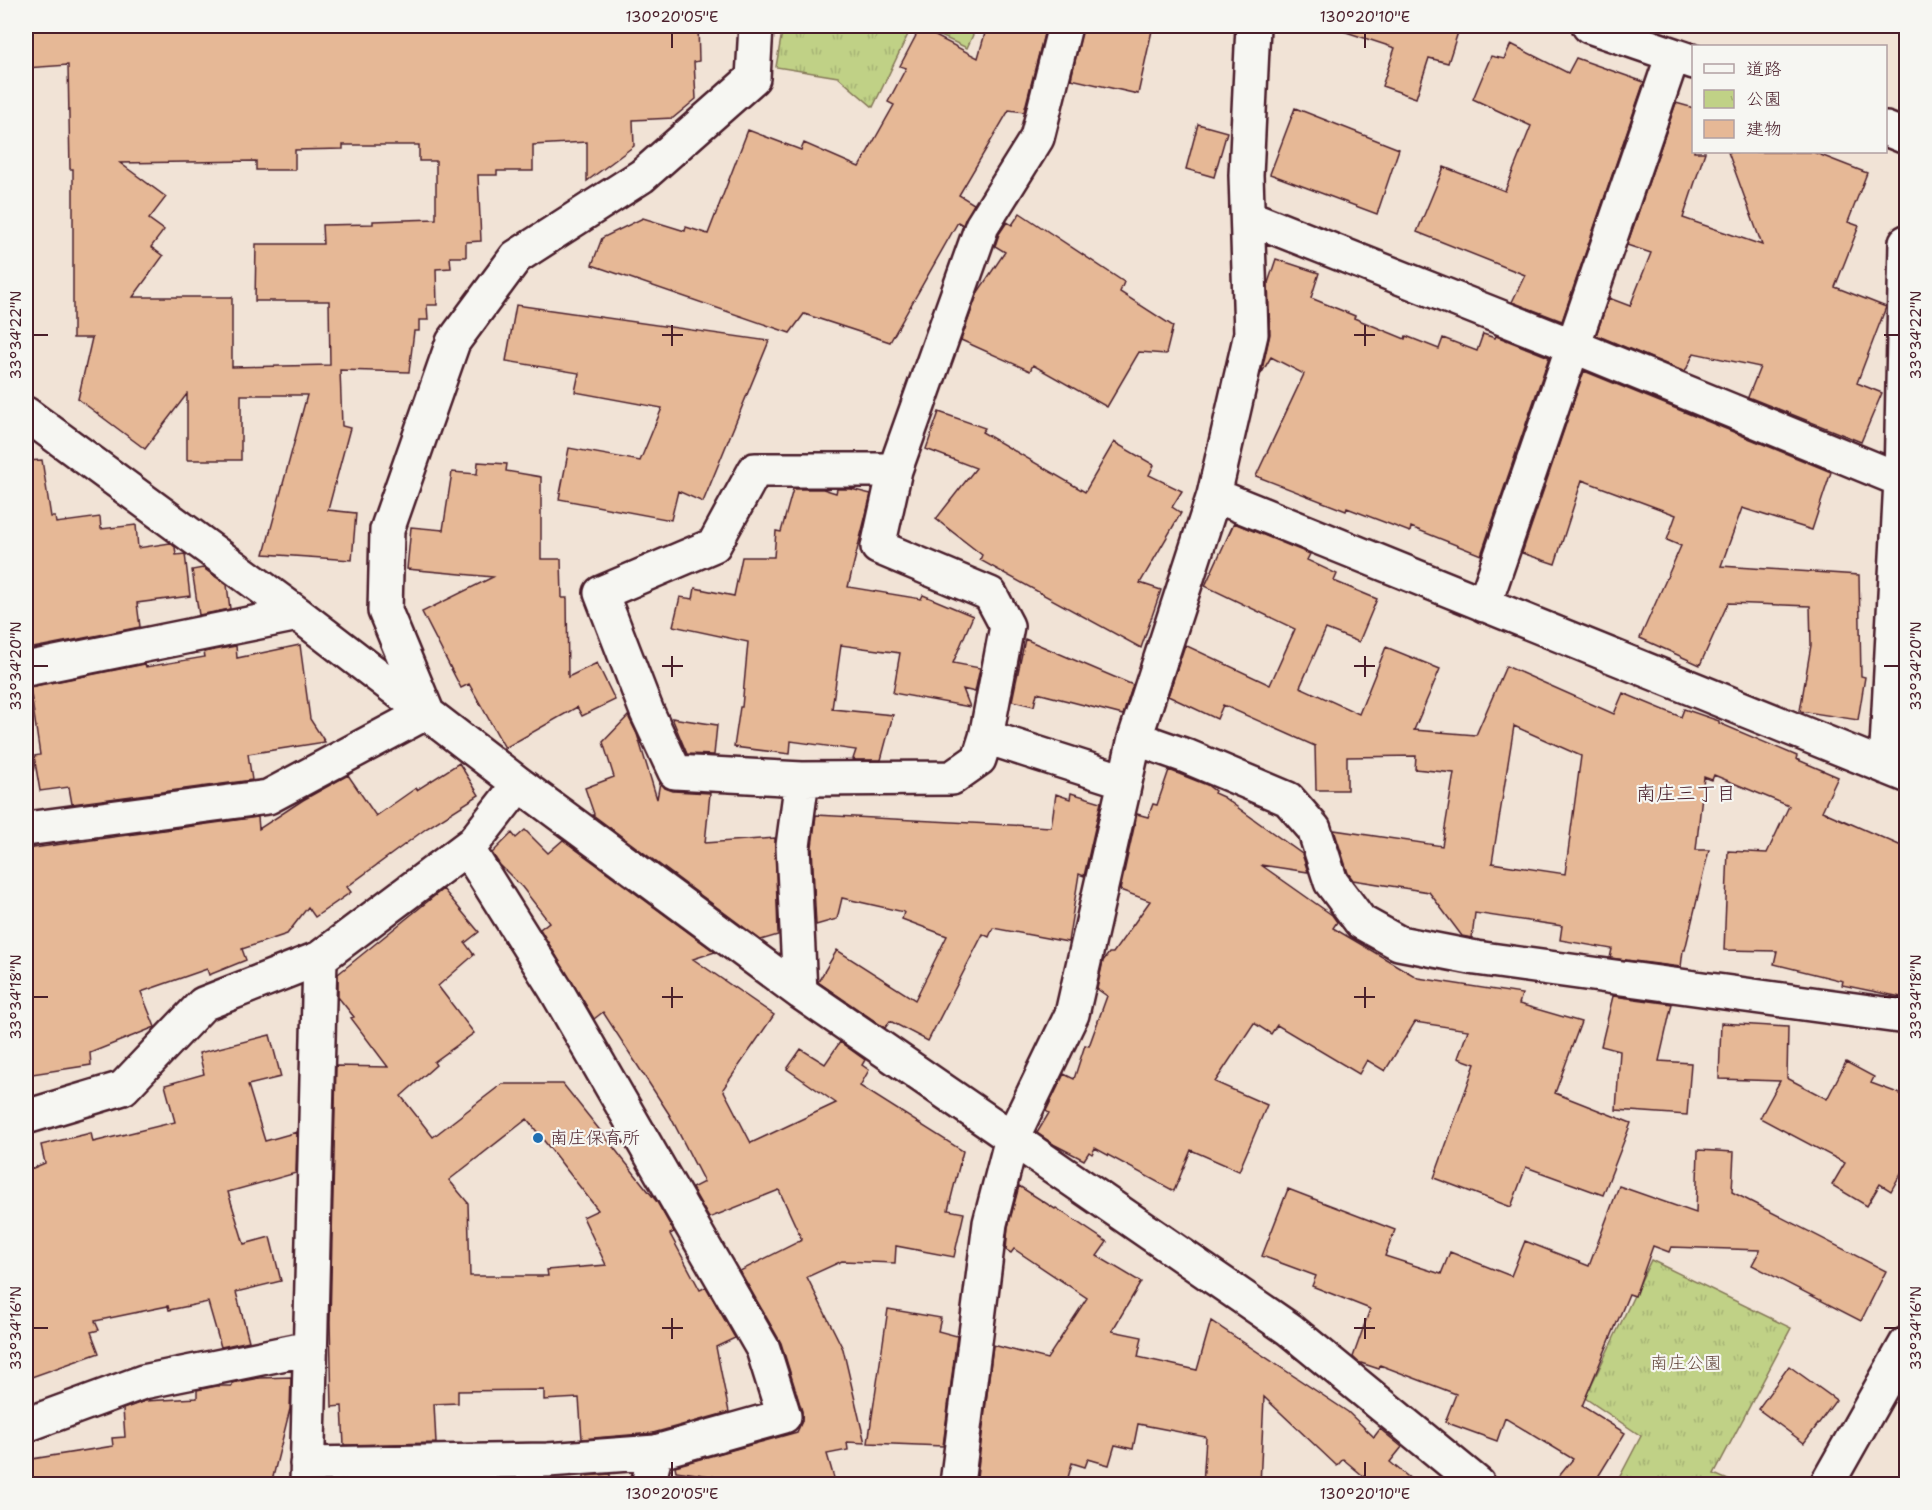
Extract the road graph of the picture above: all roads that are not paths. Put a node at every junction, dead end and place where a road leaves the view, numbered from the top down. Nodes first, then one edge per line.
1 (756, 26) edge
2 (1065, 26) edge
3 (1253, 26) edge
4 (1589, 26) edge
5 (1684, 58) edge
6 (1887, 129) edge
7 (1906, 137) edge
8 (1248, 217) junction
9 (1906, 242) edge
10 (1573, 346) junction
11 (26, 414) edge
12 (895, 470) junction
13 (1901, 480) junction
14 (1214, 495) junction
15 (1484, 605) junction
16 (298, 614) junction
17 (26, 669) edge
18 (427, 712) junction
19 (986, 736) junction
20 (1135, 738) junction
21 (1896, 771) edge
22 (802, 779) junction
23 (1124, 781) junction
24 (519, 784) junction
25 (26, 829) edge
26 (467, 848) junction
27 (320, 958) junction
28 (800, 992) junction
29 (1906, 1017) edge
30 (26, 1117) edge
31 (1012, 1138) junction
32 (1906, 1344) edge
33 (310, 1348) junction
34 (26, 1425) edge
35 (656, 1452) junction
36 (307, 1474) edge
37 (648, 1485) edge
38 (957, 1485) edge
39 (1478, 1485) edge
40 (1827, 1485) edge

1 - 18 street
2 - 12 street
3 - 8 street
4 - 5 street
5 - 10 street
6 - 7 street
8 - 10 street
8 - 14 street
9 - 13 street
10 - 13 street
10 - 15 street
11 - 16 street
12 - 19 street
12 - 22 street
13 - 21 street
14 - 15 street
14 - 20 street
15 - 21 street
16 - 17 street
16 - 18 street
18 - 24 street
18 - 25 street
19 - 22 street
19 - 23 street
20 - 23 street
20 - 29 street
22 - 28 street
23 - 31 street
24 - 26 street
24 - 28 street
26 - 27 street
26 - 35 street
27 - 30 street
27 - 33 street
28 - 31 street
31 - 38 street
31 - 39 street
32 - 40 street
33 - 34 street
33 - 36 street
35 - 36 street
35 - 37 street

